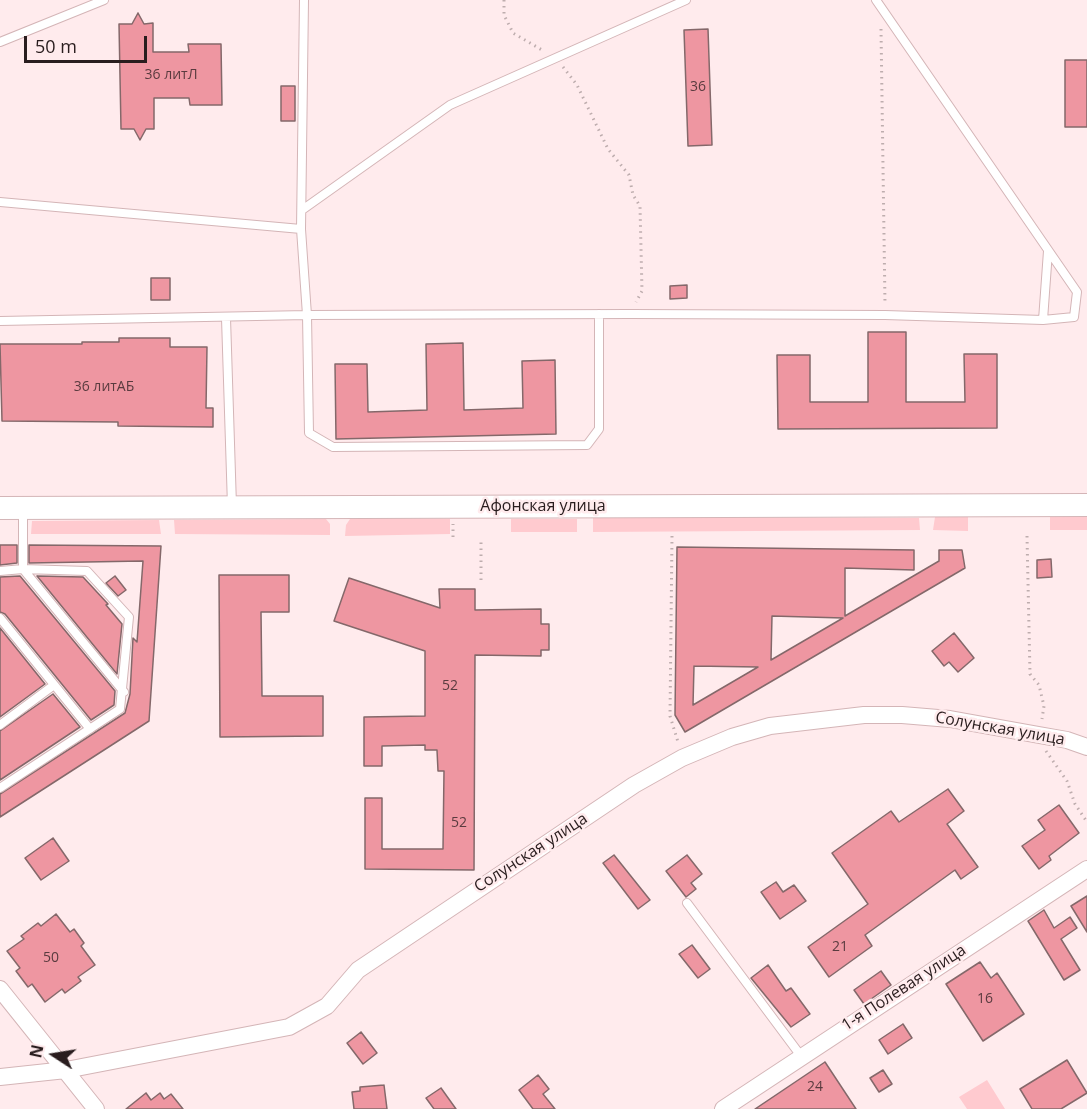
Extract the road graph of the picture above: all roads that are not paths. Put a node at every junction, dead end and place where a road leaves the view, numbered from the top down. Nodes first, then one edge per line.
1 (104, 0) edge
2 (304, 0) edge
3 (686, 0) edge
4 (876, 0) edge
5 (0, 42) edge
6 (0, 202) edge
7 (302, 210) junction
8 (301, 229) junction
9 (1048, 250) junction
10 (307, 315) junction
11 (599, 315) junction
12 (226, 318) junction
13 (1042, 320) junction
14 (0, 321) edge
15 (1087, 505) edge
16 (0, 507) edge
17 (23, 507) junction
18 (232, 507) junction
19 (23, 569) junction
20 (0, 571) edge
21 (0, 618) edge
22 (54, 686) junction
23 (124, 692) junction
24 (0, 724) edge
25 (90, 729) junction
26 (1087, 747) edge
27 (0, 788) edge
28 (1087, 868) edge
29 (687, 903) dead end
30 (0, 989) edge
31 (801, 1056) junction
32 (66, 1070) junction
33 (0, 1077) edge
34 (96, 1109) edge
35 (723, 1109) edge

1 - 5 lane
2 - 7 lane
3 - 7 lane
4 - 9 lane
6 - 8 lane
7 - 8 lane
8 - 10 lane
9 - 13 lane
9 - 13 lane
10 - 11 lane
10 - 11 lane
10 - 12 lane
11 - 13 lane
12 - 14 lane
12 - 18 lane
15 - 18 street, Афонская улица
16 - 17 street, Афонская улица
17 - 18 street, Афонская улица
17 - 19 lane
19 - 20 lane
19 - 23 lane
19 - 23 lane
21 - 22 lane
22 - 24 lane
22 - 25 lane
23 - 25 lane
25 - 27 lane
26 - 32 street, Солунская улица
28 - 31 street, 1-я Полевая улица
29 - 31 lane
30 - 32 street
31 - 35 street, 1-я Полевая улица
32 - 33 street, Солунская улица
32 - 34 street

